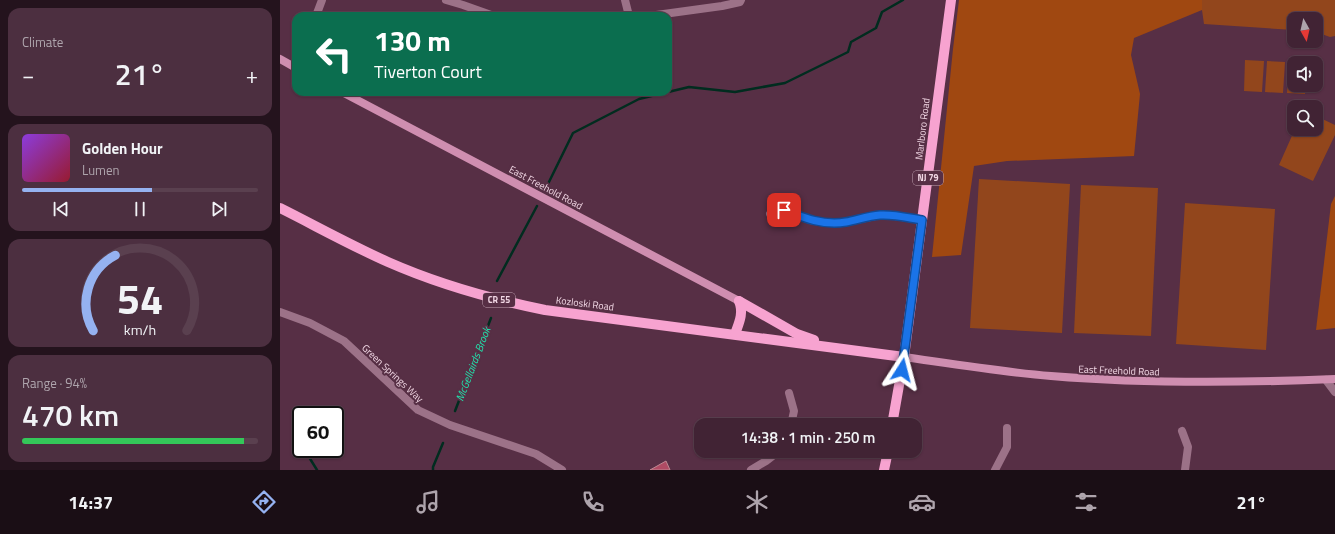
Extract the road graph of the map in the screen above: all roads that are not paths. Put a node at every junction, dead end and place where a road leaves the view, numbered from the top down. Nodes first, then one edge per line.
1 (322, 0) edge
2 (446, 0) edge
3 (625, 0) edge
4 (741, 0) edge
5 (951, 0) edge
6 (318, 12) edge
7 (483, 12) edge
8 (628, 12) edge
9 (672, 13) edge
10 (280, 59) edge
11 (292, 64) edge
12 (350, 96) edge
13 (280, 208) edge
14 (770, 214) dead end
15 (922, 220) junction
16 (739, 301) junction
17 (280, 312) edge
18 (734, 334) junction
19 (835, 347) junction
20 (904, 357) junction
21 (1335, 379) edge
22 (1326, 380) junction
23 (1335, 392) edge
24 (789, 393) dead end
25 (792, 418) edge
26 (893, 418) edge
27 (1007, 428) dead end
28 (1182, 431) dead end
29 (770, 458) edge
30 (887, 458) edge
31 (562, 470) edge
32 (751, 470) edge
33 (884, 470) edge
34 (995, 470) edge
35 (1185, 470) edge

1 - 6 street
2 - 7 street
3 - 8 street
4 - 9 street
5 - 15 main road, Marlboro Road / NJ 79
10 - 11 street
12 - 16 street, East Freehold Road
13 - 18 main road, Kozloski Road / CR 55
14 - 15 street
15 - 20 main road, Marlboro Road / NJ 79
16 - 18 main road
16 - 19 main road
17 - 31 street, Green Springs Way
18 - 19 main road, Kozloski Road / CR 55
19 - 20 main road, Kozloski Road / CR 55
20 - 22 street, East Freehold Road
20 - 26 main road, NJ 79
21 - 22 street, East Freehold Road
22 - 23 street
24 - 25 street
27 - 34 street
28 - 35 street
29 - 32 street
30 - 33 main road

